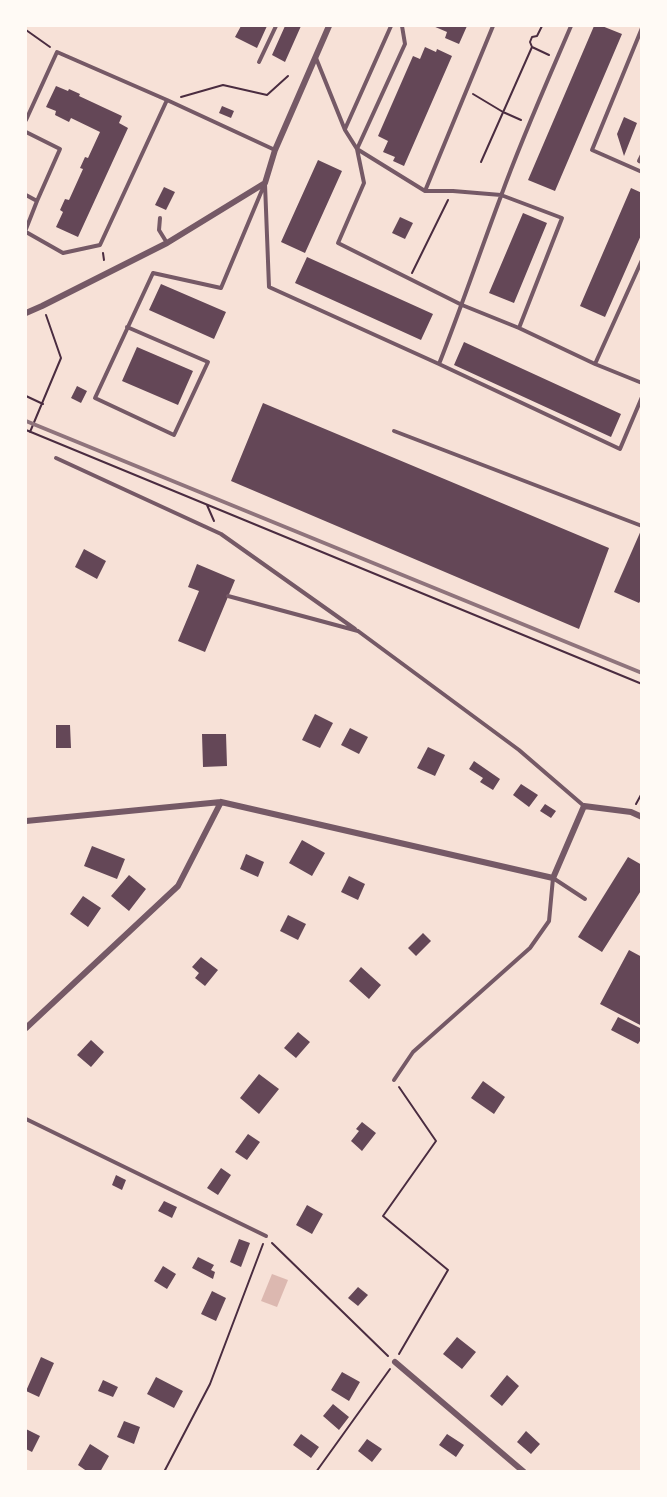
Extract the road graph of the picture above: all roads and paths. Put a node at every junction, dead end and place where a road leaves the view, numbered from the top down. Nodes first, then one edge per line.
1 (276, 26) edge
2 (329, 26) edge
3 (391, 26) edge
4 (402, 26) edge
5 (493, 26) edge
6 (542, 26) edge
7 (571, 26) edge
8 (642, 28) edge
9 (26, 30) edge
10 (532, 47) junction
11 (57, 52) junction
12 (316, 58) junction
13 (557, 58) junction
14 (258, 62) dead end
15 (288, 76) dead end
16 (467, 90) junction
17 (167, 100) junction
18 (503, 112) junction
19 (26, 120) edge
20 (529, 124) junction
21 (345, 130) junction
22 (26, 132) edge
23 (357, 149) junction
24 (275, 150) junction
25 (642, 154) edge
26 (482, 162) dead end
27 (642, 162) edge
28 (642, 172) edge
29 (265, 183) junction
30 (453, 190) junction
31 (425, 191) junction
32 (26, 195) edge
33 (501, 195) junction
34 (37, 201) junction
35 (160, 218) dead end
36 (26, 230) edge
37 (167, 243) junction
38 (642, 260) edge
39 (409, 278) junction
40 (42, 306) junction
41 (462, 306) junction
42 (26, 313) edge
43 (127, 327) junction
44 (519, 328) junction
45 (439, 364) junction
46 (596, 364) junction
47 (642, 383) edge
48 (26, 396) edge
49 (642, 397) edge
50 (43, 404) junction
51 (26, 430) edge
52 (394, 431) dead end
53 (30, 432) junction
54 (56, 458) dead end
55 (207, 505) junction
56 (642, 526) edge
57 (221, 534) junction
58 (228, 596) dead end
59 (358, 631) junction
60 (642, 684) edge
61 (221, 802) junction
62 (584, 807) junction
63 (642, 817) edge
64 (26, 821) edge
65 (553, 878) junction
66 (585, 899) dead end
67 (26, 1028) edge
68 (393, 1080) joint
69 (26, 1119) edge
70 (266, 1236) junction
71 (394, 1362) junction
72 (164, 1472) edge
73 (316, 1472) edge
74 (524, 1472) edge

1 - 14 lane
2 - 12 street
3 - 21 lane
4 - 23 lane
5 - 16 lane
6 - 10 path
7 - 13 lane
8 - 28 lane
9 - 11 path
10 - 13 path
10 - 18 path
11 - 17 lane
11 - 19 lane
12 - 21 lane
12 - 24 street
13 - 20 lane
15 - 17 path
16 - 18 path
16 - 31 lane
17 - 24 lane
17 - 36 lane
18 - 20 path
18 - 26 path
20 - 33 lane
21 - 23 lane
22 - 34 lane
23 - 31 lane
23 - 39 lane
24 - 29 street
25 - 27 lane
29 - 37 street
29 - 43 lane
29 - 45 lane
30 - 31 lane
30 - 33 lane
30 - 39 path
32 - 34 lane
33 - 41 lane
33 - 44 lane
34 - 36 lane
35 - 37 lane
37 - 40 street
38 - 46 lane
39 - 41 lane
40 - 42 street
40 - 50 path
41 - 44 lane
41 - 45 lane
43 - 43 lane
44 - 46 lane
45 - 49 lane
46 - 47 lane
48 - 50 path
50 - 53 path
51 - 53 path
52 - 56 lane
53 - 55 path
54 - 57 lane
55 - 57 path
55 - 60 path
57 - 59 lane
58 - 59 lane
59 - 62 lane
61 - 64 street
61 - 65 street
61 - 67 street
62 - 63 street
62 - 65 street
65 - 66 lane
65 - 68 lane
68 - 71 path
69 - 70 lane
70 - 71 path
70 - 72 path
71 - 73 path
71 - 74 street

